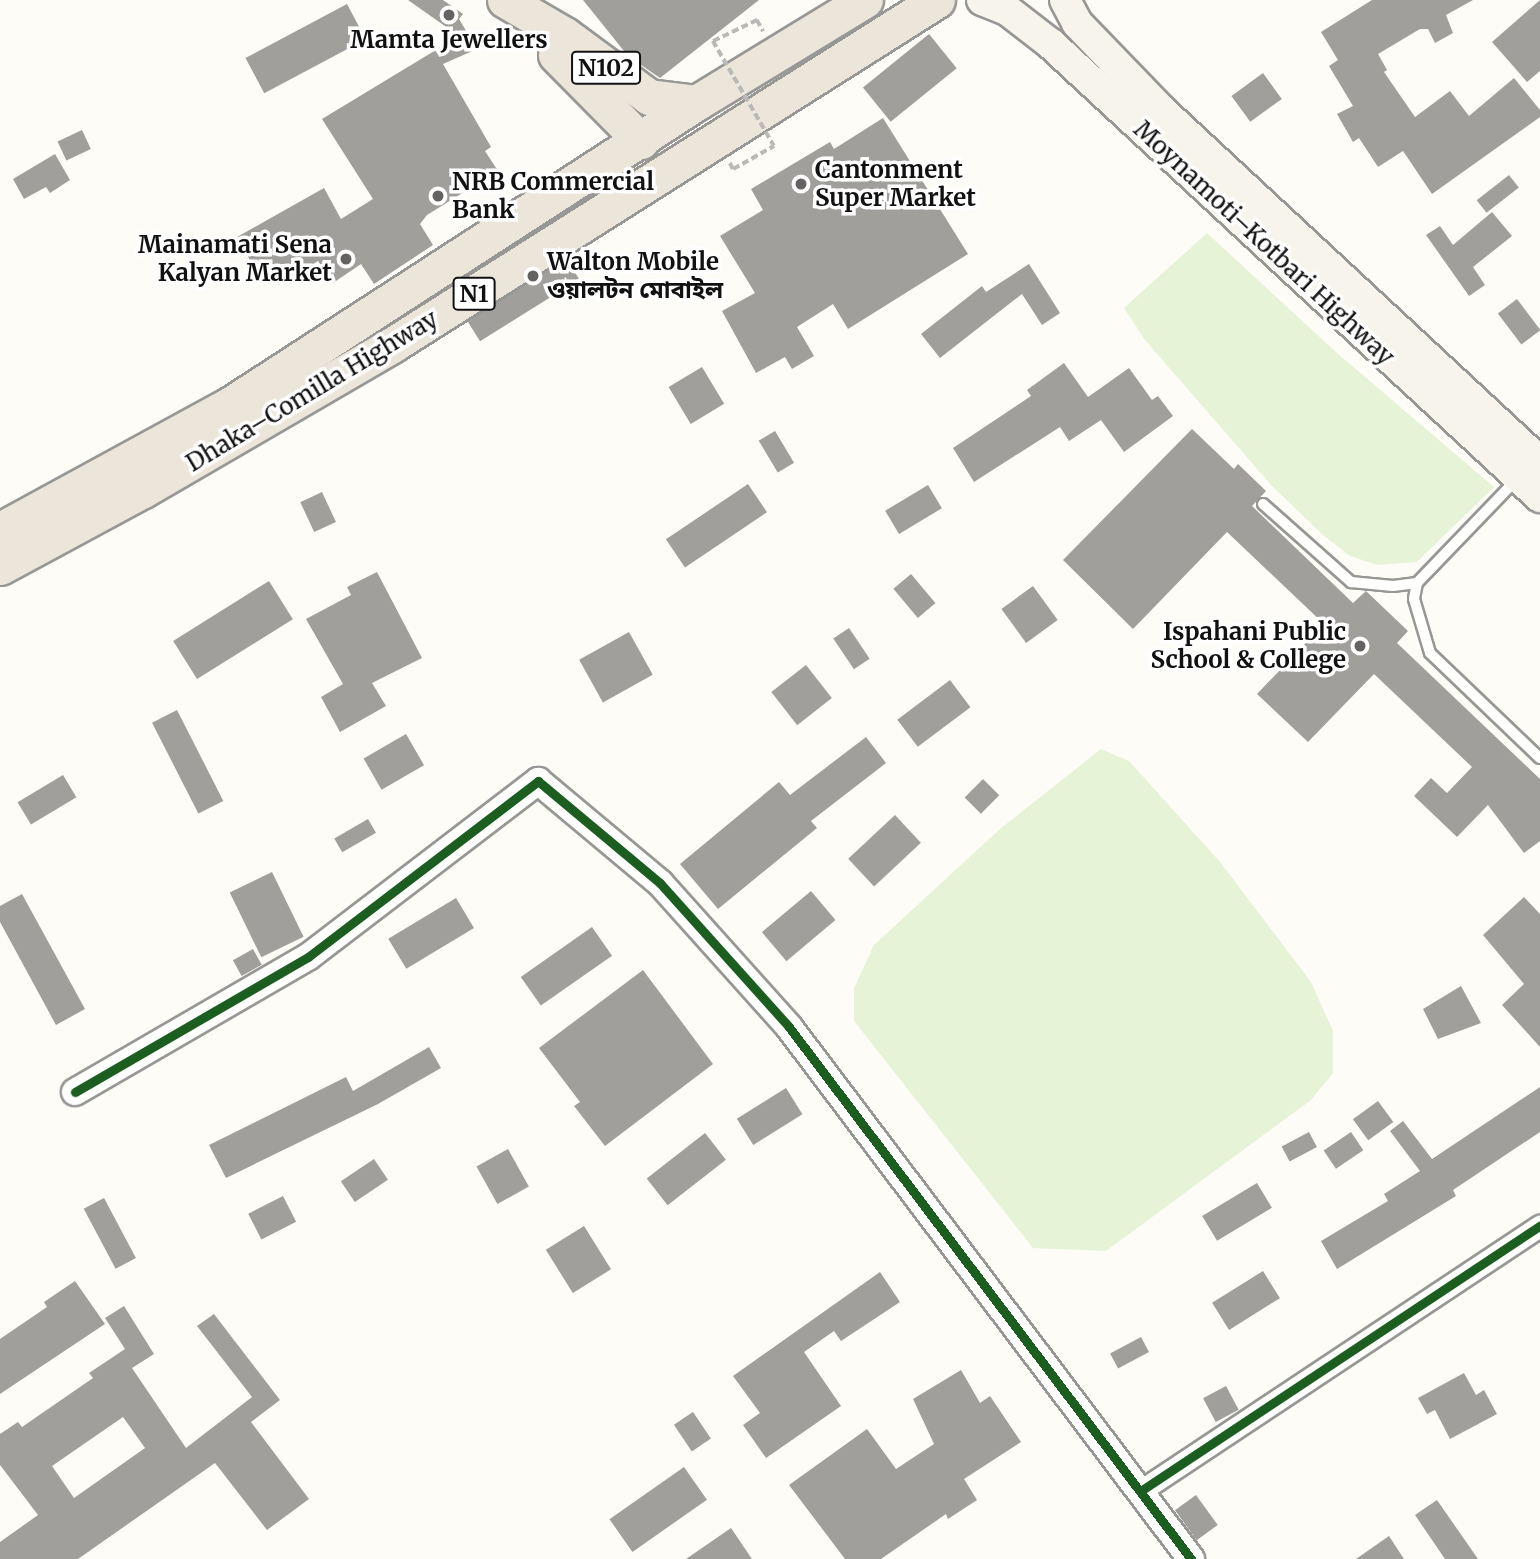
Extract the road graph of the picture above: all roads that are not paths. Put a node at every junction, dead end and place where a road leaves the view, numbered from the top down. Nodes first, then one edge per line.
1 (865, 0) edge
2 (937, 0) edge
3 (982, 0) edge
4 (1065, 0) edge
5 (514, 7) edge
6 (601, 97) junction
7 (696, 103) junction
8 (641, 141) junction
9 (561, 192) junction
10 (1533, 479) edge
11 (1262, 504) dead end
12 (0, 530) edge
13 (0, 567) edge
14 (1417, 583) junction
15 (1540, 758) edge
16 (75, 1092) dead end
17 (1540, 1226) edge
18 (1142, 1490) junction
19 (1191, 1559) edge

1 - 7 highway, Dhaka–Comilla Highway / N1
2 - 13 highway, Dhaka–Comilla Highway / N1
3 - 10 main road, Moynamoti–Kotbari Highway
4 - 10 main road, Moynamoti–Kotbari Highway
5 - 6 highway, N102
5 - 7 highway, N102
6 - 8 highway, N102
6 - 9 highway
7 - 8 highway, Dhaka–Comilla Highway / N1
8 - 9 highway, Dhaka–Comilla Highway / N1
9 - 12 highway, Dhaka–Comilla Highway / N1
10 - 14 lane
11 - 14 lane
14 - 15 lane
16 - 18 street
17 - 18 street
18 - 19 street

